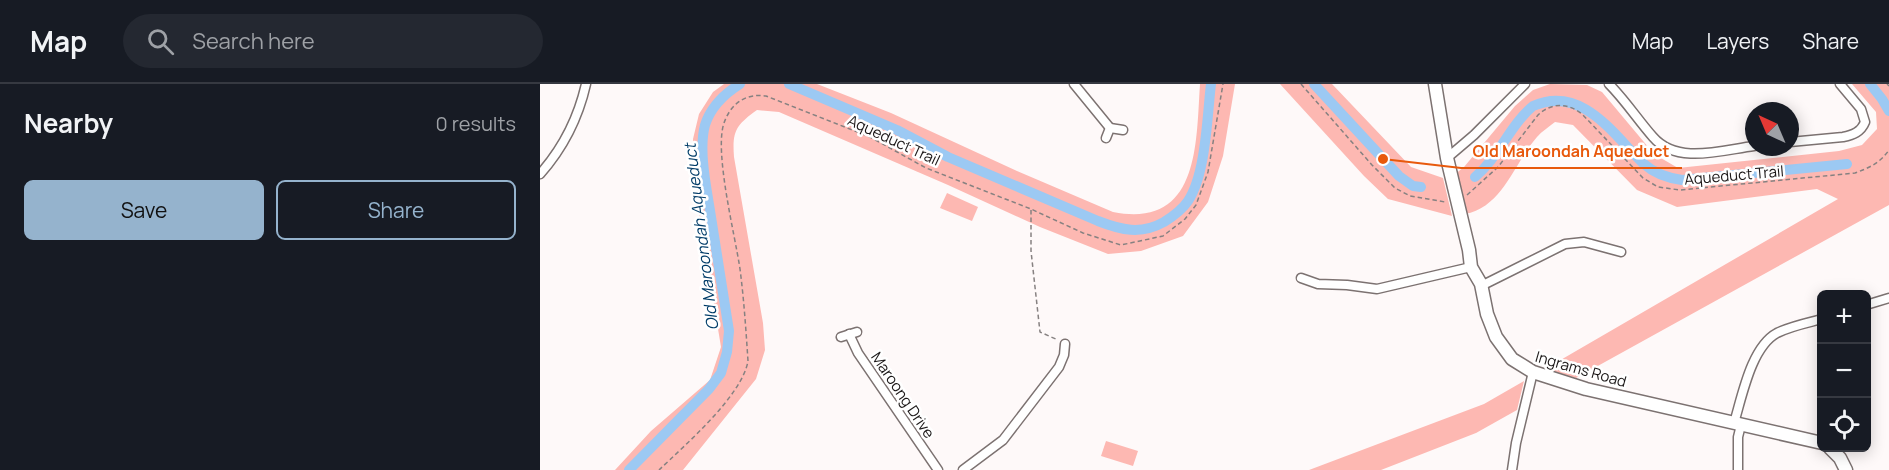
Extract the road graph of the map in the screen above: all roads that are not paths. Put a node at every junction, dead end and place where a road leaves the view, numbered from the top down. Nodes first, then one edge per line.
1 (586, 84) edge
2 (1074, 84) edge
3 (1435, 84) edge
4 (1525, 84) edge
5 (1609, 84) edge
6 (1840, 84) edge
7 (1110, 128) junction
8 (1123, 130) dead end
9 (1106, 138) dead end
10 (1799, 141) edge
11 (1745, 147) edge
12 (1447, 158) junction
13 (540, 174) edge
14 (1621, 252) dead end
15 (1471, 267) junction
16 (1301, 278) dead end
17 (1481, 286) junction
18 (1889, 298) edge
19 (1871, 303) edge
20 (1817, 320) edge
21 (849, 334) dead end
22 (1065, 344) road end
23 (1533, 372) junction
24 (1737, 424) junction
25 (1817, 442) edge
26 (1835, 452) edge
27 (938, 470) edge
28 (963, 470) edge
29 (1512, 470) edge
30 (1738, 470) edge
31 (1846, 470) edge

1 - 13 street
2 - 7 street
3 - 12 street, Ingrams Road
4 - 12 street
5 - 11 street
6 - 10 street
7 - 8 street
7 - 9 street
12 - 15 street, Ingrams Road
14 - 17 street
15 - 16 street
15 - 17 street, Ingrams Road
17 - 23 street, Ingrams Road
18 - 19 street
20 - 24 street
21 - 27 street, Maroong Drive
22 - 28 street
23 - 24 street, Ingrams Road
23 - 29 street
24 - 25 street, Ingrams Road
24 - 30 street
26 - 31 street

